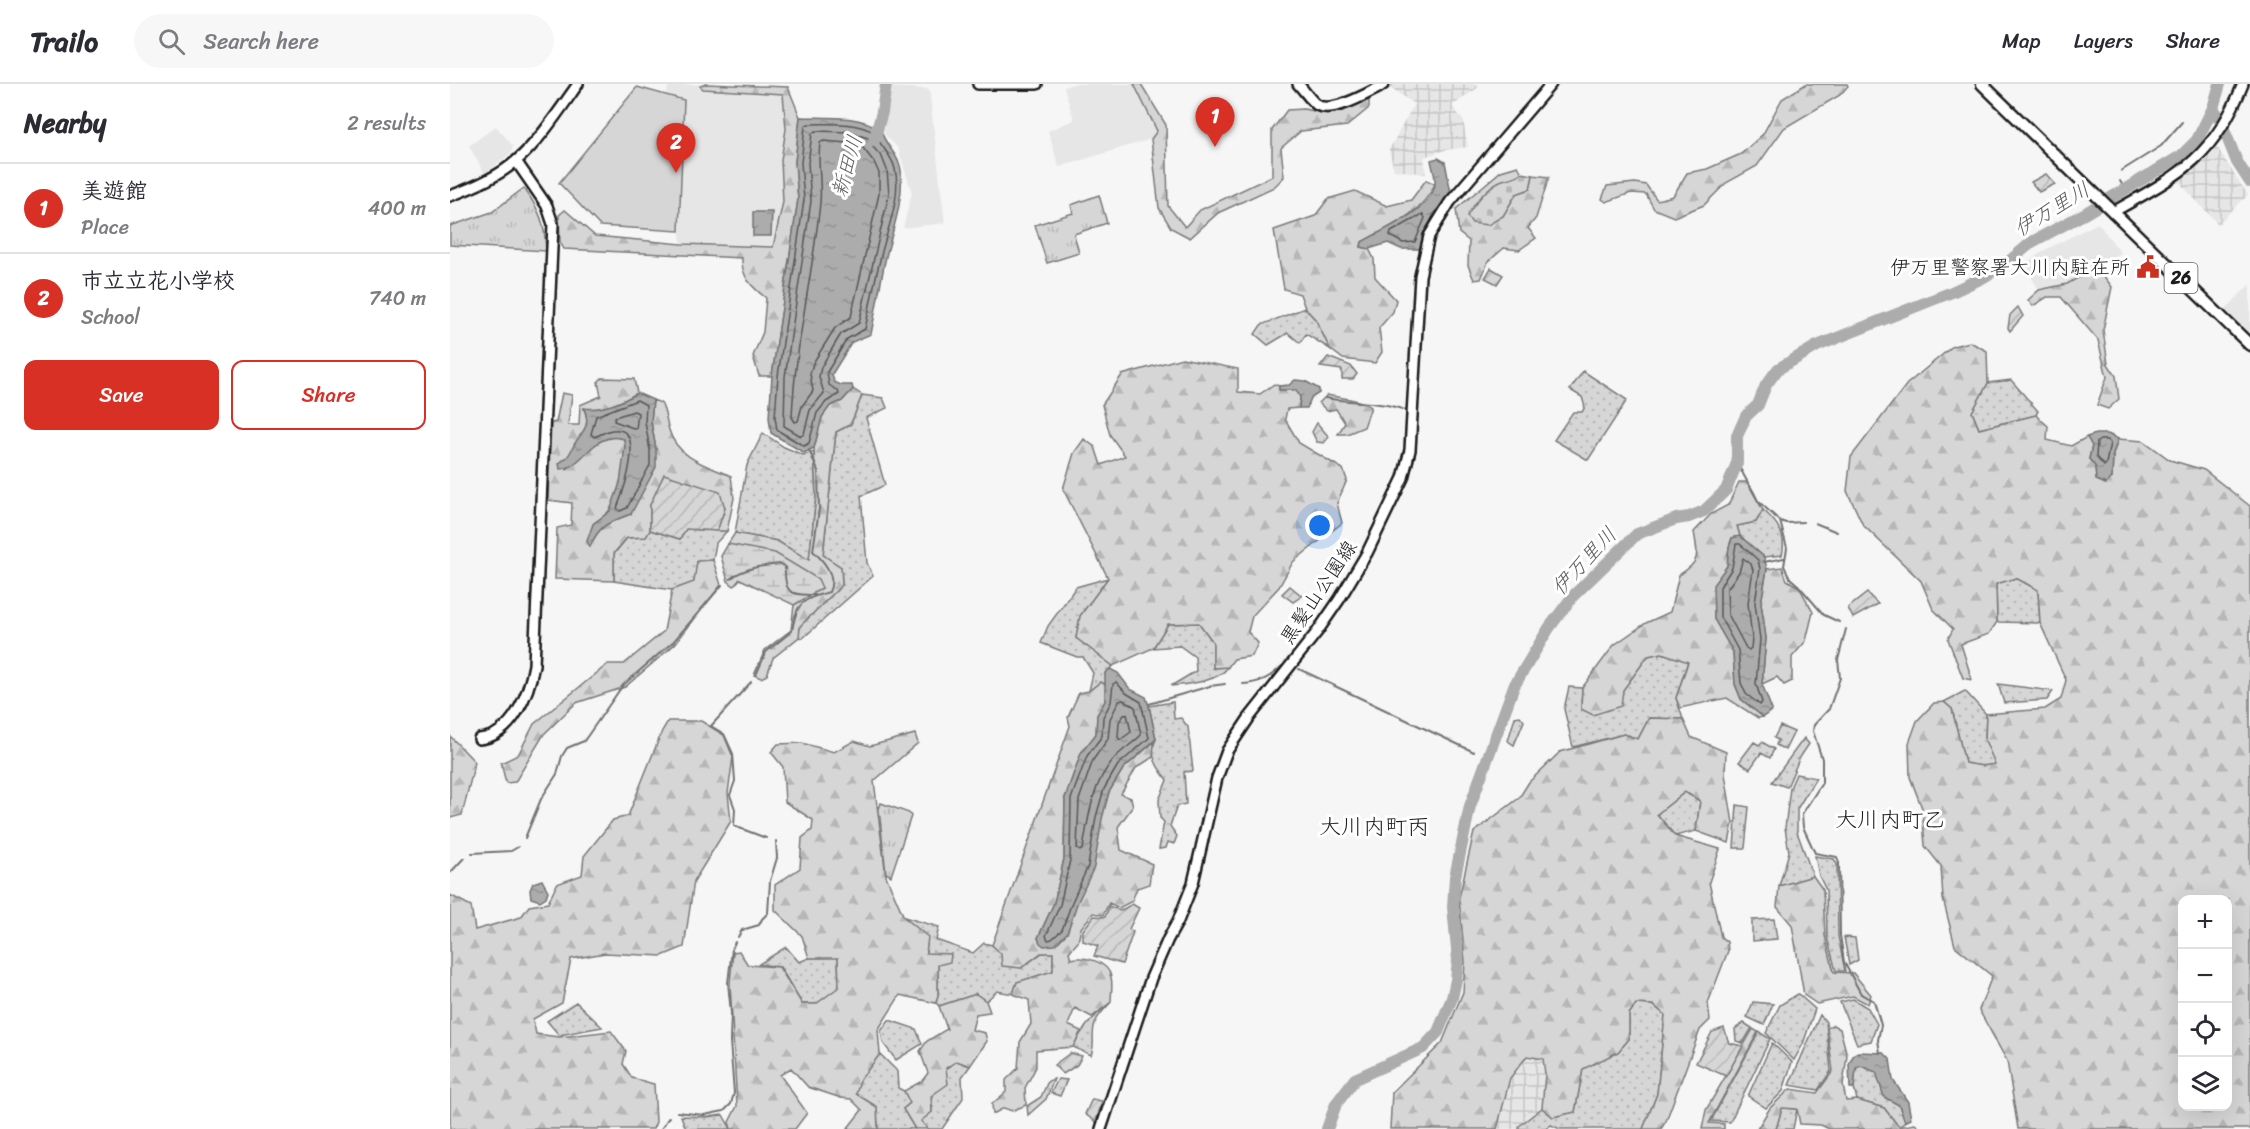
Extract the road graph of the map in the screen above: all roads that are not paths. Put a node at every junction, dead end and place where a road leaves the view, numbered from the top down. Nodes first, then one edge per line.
1 (578, 84) edge
2 (978, 84) edge
3 (1037, 84) edge
4 (1298, 84) edge
5 (1383, 84) edge
6 (1551, 84) edge
7 (1982, 84) edge
8 (2243, 84) edge
9 (516, 161) junction
10 (450, 196) edge
11 (2113, 211) junction
12 (2250, 345) edge
13 (479, 739) dead end
14 (1101, 1129) edge

1 - 9 main road
2 - 3 main road
4 - 5 main road
6 - 14 main road, 黒髪山公園線
7 - 11 main road, 26
8 - 11 main road
9 - 10 main road
9 - 13 main road
11 - 12 main road, 26

